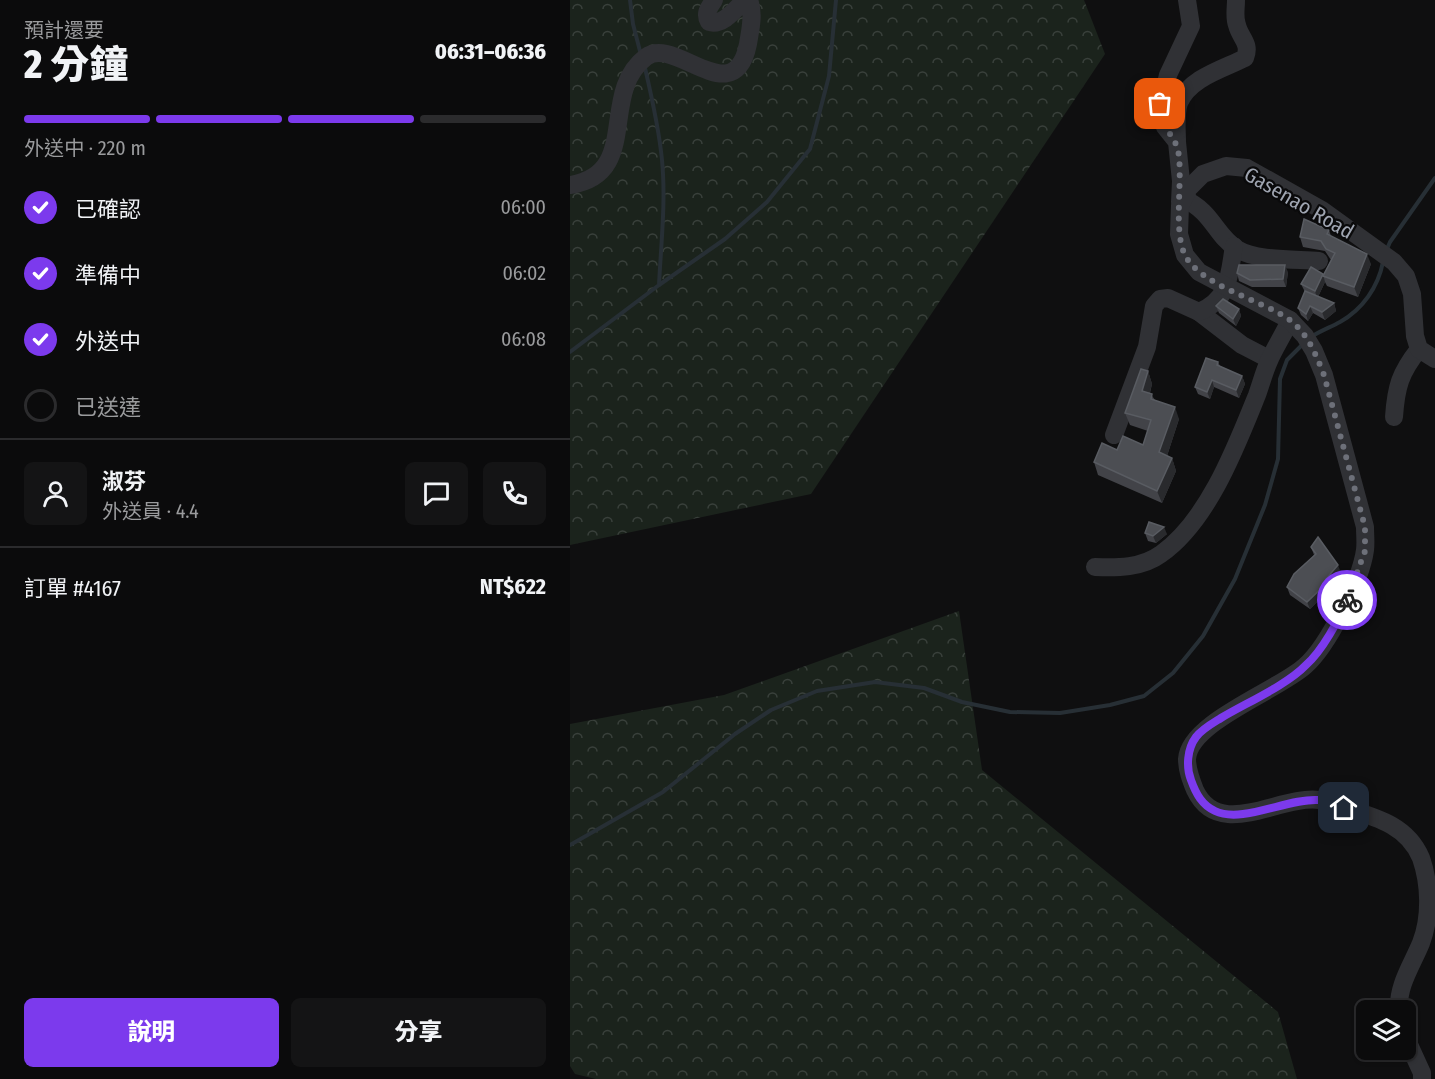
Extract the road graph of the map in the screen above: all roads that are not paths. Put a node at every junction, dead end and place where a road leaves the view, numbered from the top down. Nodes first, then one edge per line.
1 (714, 0) edge
2 (1187, 0) edge
3 (1236, 0) edge
4 (1177, 142) junction
5 (570, 185) edge
6 (1182, 202) junction
7 (1234, 246) junction
8 (1319, 261) dead end
9 (1227, 288) junction
10 (1199, 312) junction
11 (1290, 320) junction
12 (1419, 350) junction
13 (1269, 359) junction
14 (1435, 359) edge
15 (1394, 417) dead end
16 (1114, 435) dead end
17 (1095, 567) dead end
18 (1398, 1000) edge
19 (1416, 1060) edge
20 (1422, 1079) edge

1 - 5 street
2 - 4 street
3 - 4 street
4 - 6 street
6 - 7 street
6 - 9 street
6 - 12 street, Gasenao Road
7 - 8 street
7 - 9 street
9 - 10 street
9 - 11 street
10 - 13 street
10 - 16 street
11 - 13 street
11 - 18 street
12 - 14 street
12 - 15 street
13 - 17 street
19 - 20 street

